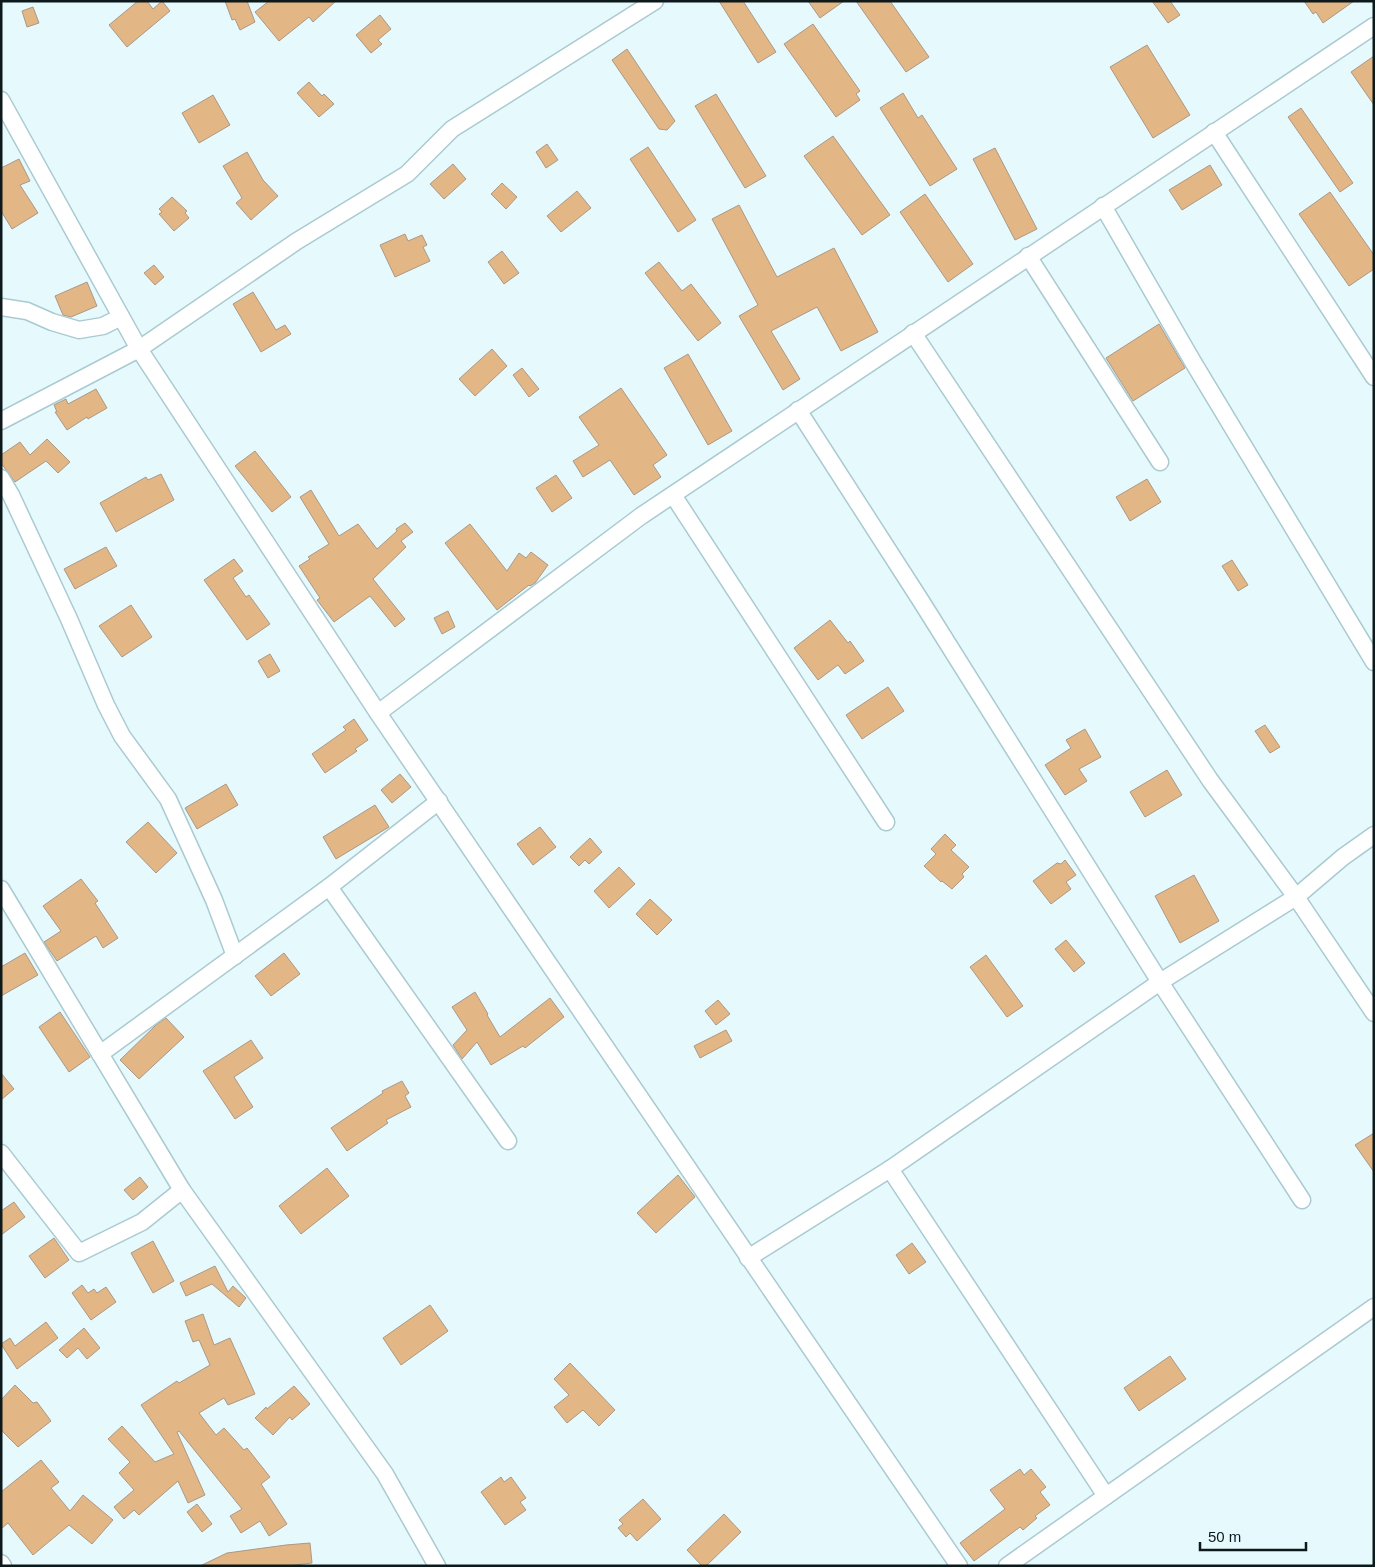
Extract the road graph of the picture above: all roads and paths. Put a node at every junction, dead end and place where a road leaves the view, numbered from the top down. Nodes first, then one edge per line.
1 (655, 1) edge
2 (1374, 26) edge
3 (1, 100) edge
4 (1214, 132) junction
5 (1103, 206) junction
6 (1028, 256) junction
7 (1, 307) edge
8 (121, 317) junction
9 (913, 333) junction
10 (139, 350) junction
11 (1374, 377) edge
12 (798, 410) junction
13 (1, 421) edge
14 (1160, 462) dead end
15 (1, 478) edge
16 (673, 494) junction
17 (1374, 662) edge
18 (378, 713) junction
19 (439, 801) junction
20 (886, 822) dead end
21 (1374, 835) edge
22 (329, 887) junction
23 (1, 889) edge
24 (1296, 897) junction
25 (235, 956) junction
26 (1160, 982) junction
27 (1374, 1013) edge
28 (100, 1054) junction
29 (508, 1141) dead end
30 (1, 1153) edge
31 (890, 1170) junction
32 (182, 1190) junction
33 (1302, 1200) dead end
34 (748, 1258) junction
35 (1374, 1307) edge
36 (1106, 1496) junction
37 (437, 1566) edge
38 (959, 1566) edge
39 (1007, 1566) edge

1 - 10 street
2 - 4 street
3 - 8 street
4 - 5 street
4 - 11 street
5 - 6 street
5 - 17 street
6 - 9 street
6 - 14 street
7 - 8 street
8 - 10 street
9 - 12 street
9 - 24 street
10 - 13 street
10 - 18 street
12 - 16 street
12 - 26 street
15 - 25 street
16 - 18 street
16 - 20 street
18 - 19 street
19 - 22 street
19 - 34 street
21 - 24 street
22 - 25 street
22 - 29 street
23 - 28 street
24 - 26 street
24 - 27 street
25 - 28 street
26 - 31 street
26 - 33 street
28 - 32 street
30 - 32 street
31 - 34 street
31 - 36 street
32 - 37 street
34 - 38 street
35 - 36 street
36 - 39 street

